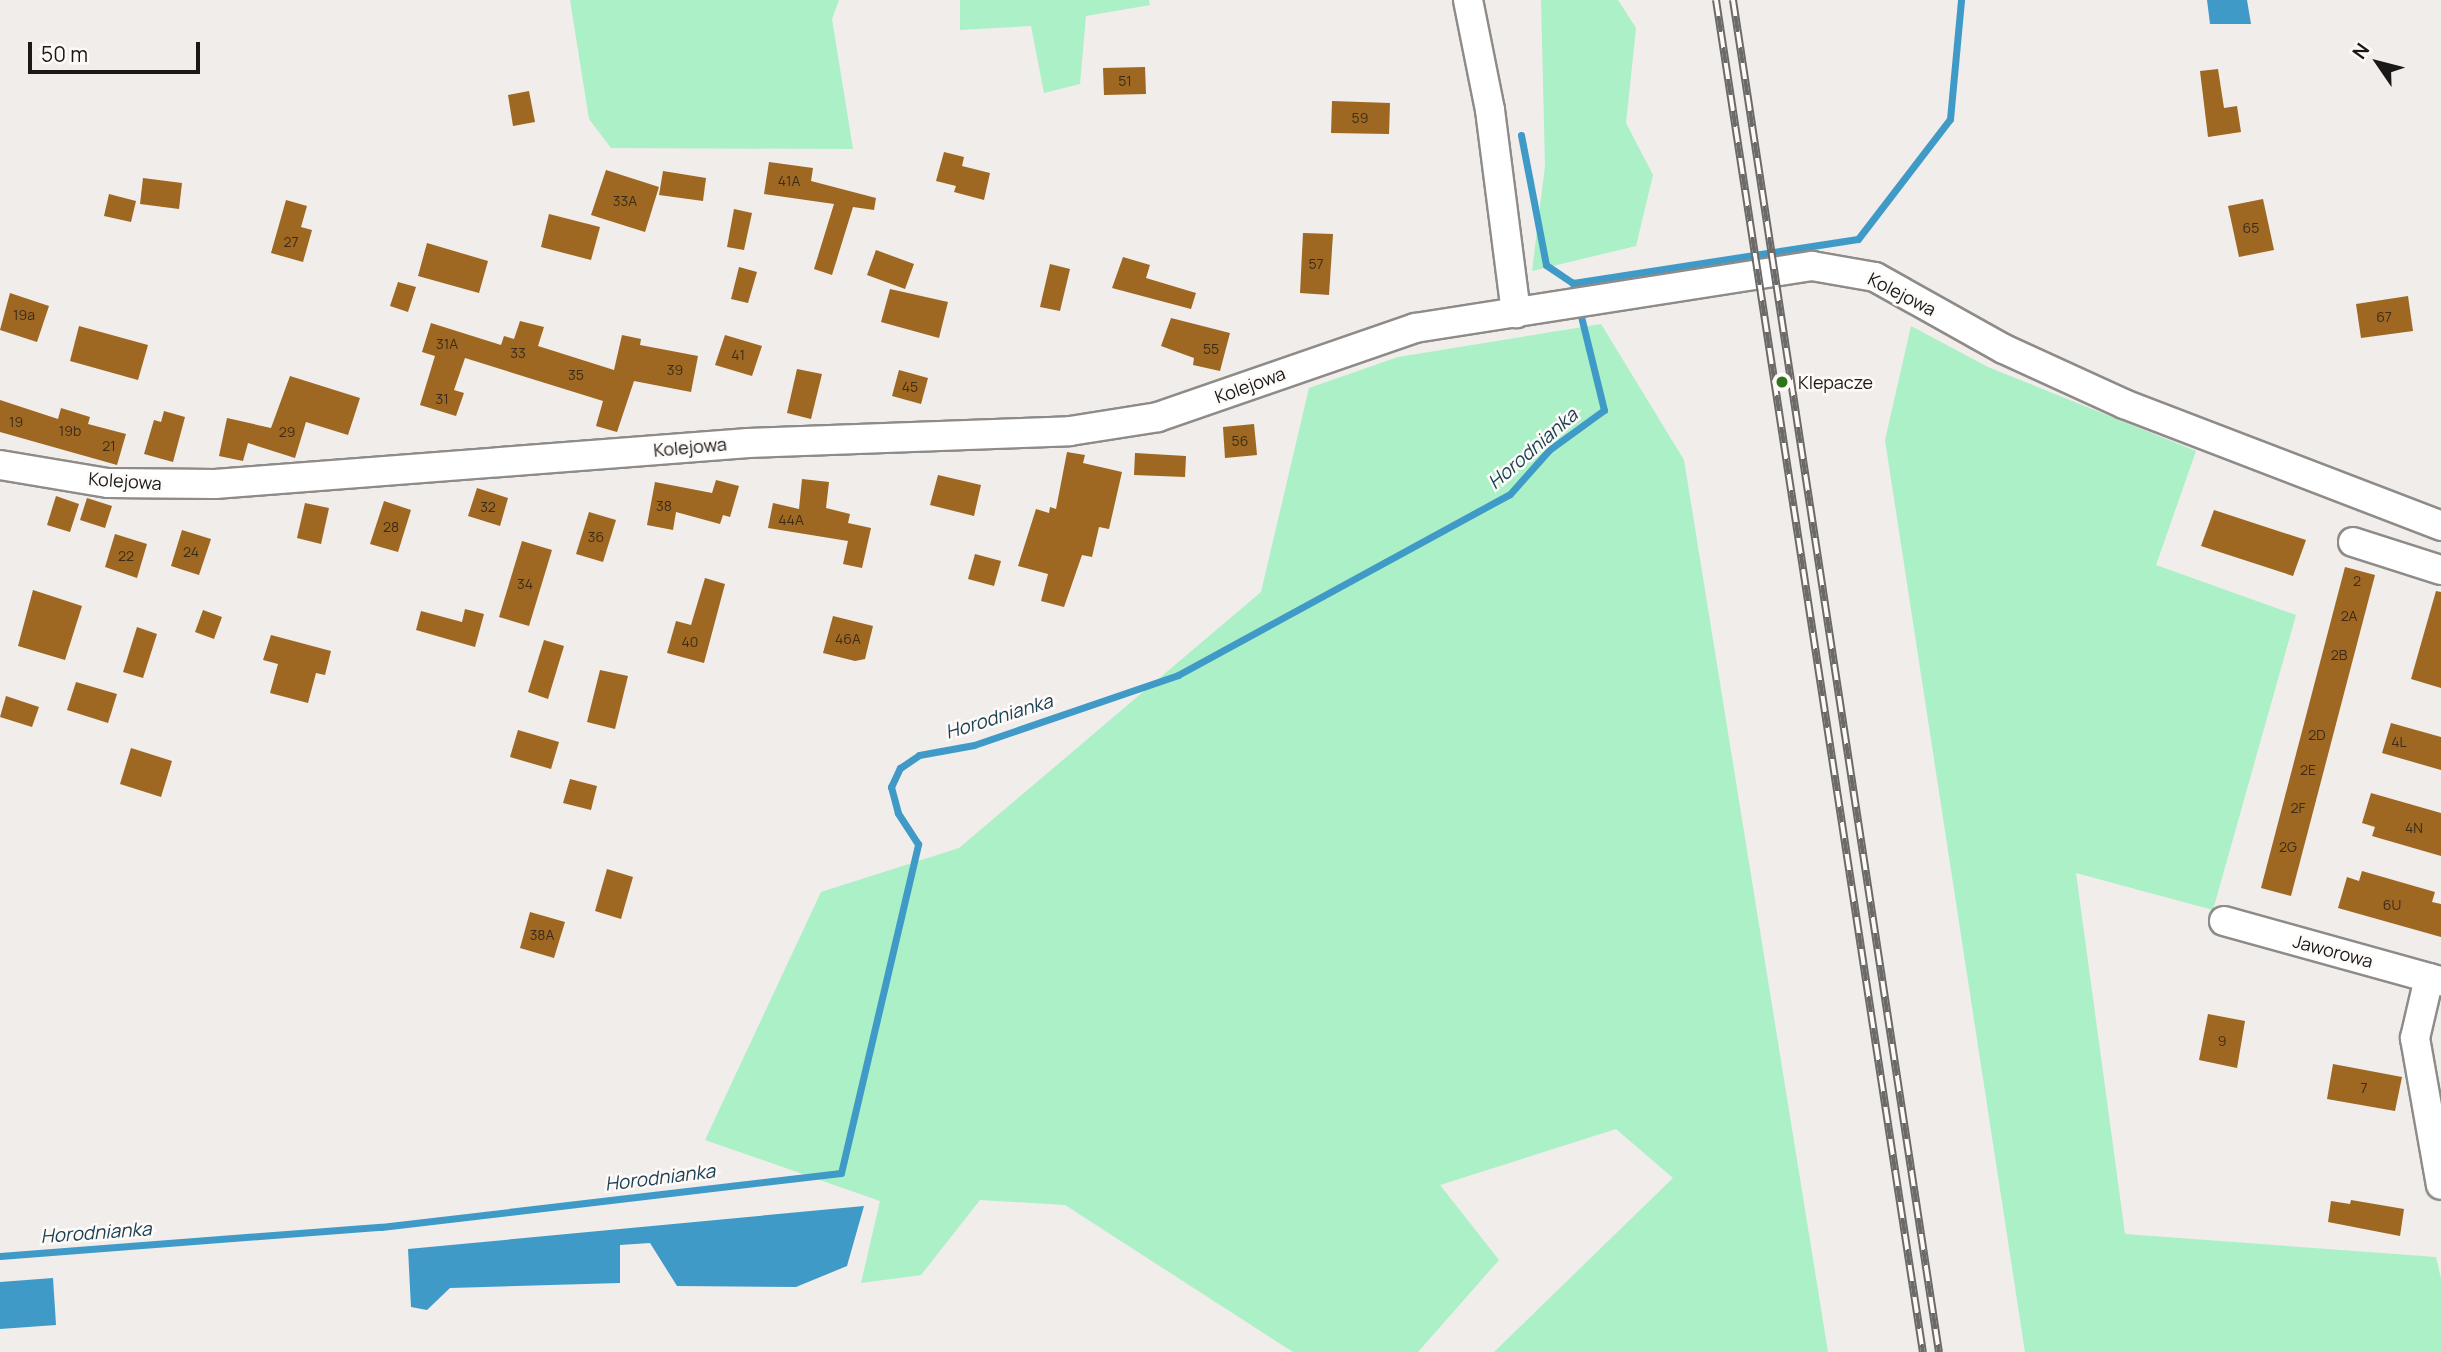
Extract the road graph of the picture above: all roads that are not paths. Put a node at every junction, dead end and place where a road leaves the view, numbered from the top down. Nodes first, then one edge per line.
1 (1468, 0) edge
2 (1516, 313) junction
3 (0, 464) edge
4 (2441, 526) edge
5 (2353, 542) dead end
6 (2441, 570) edge
7 (2224, 921) dead end
8 (2435, 979) edge
9 (2441, 1185) edge

1 - 2 street
2 - 3 street, Kolejowa
2 - 4 street, Kolejowa
5 - 6 street
7 - 8 street, Jaworowa
8 - 9 street

